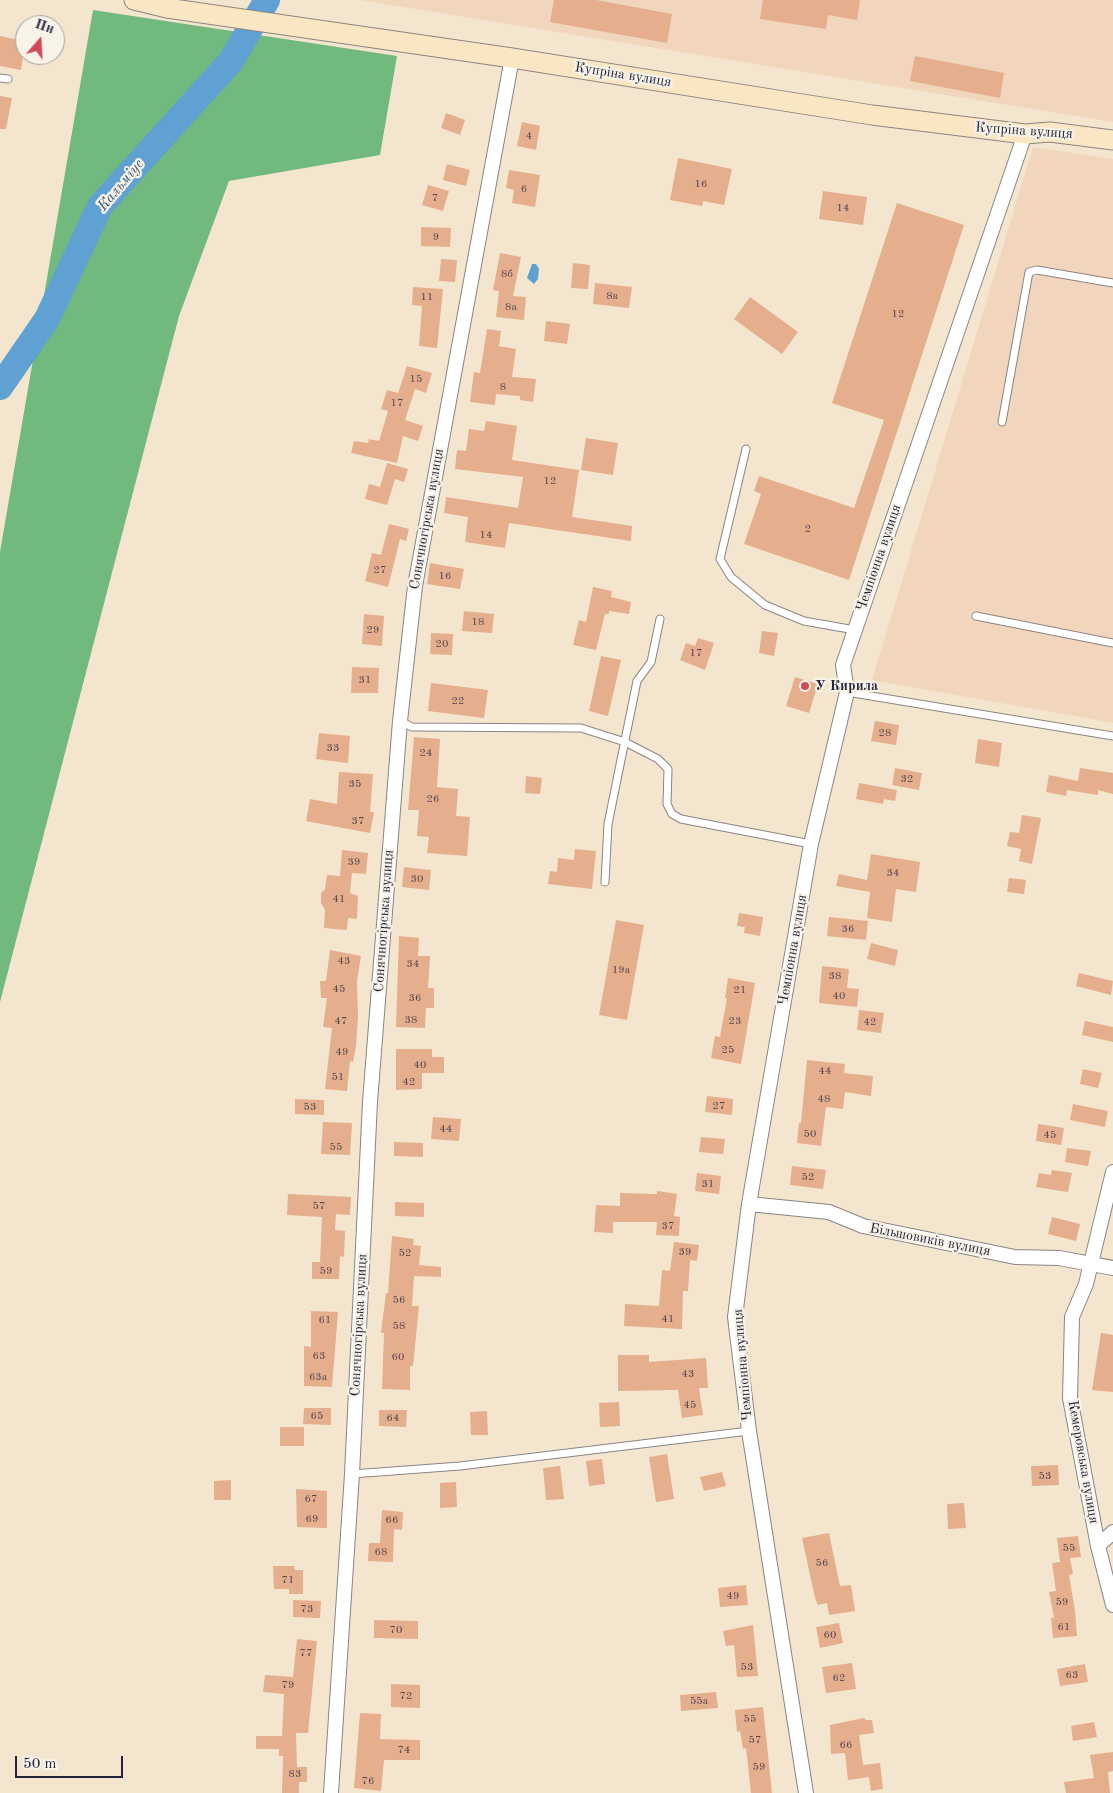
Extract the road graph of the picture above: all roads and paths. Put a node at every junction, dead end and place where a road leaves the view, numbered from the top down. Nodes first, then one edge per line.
1 (149, 2) edge
2 (512, 58) junction
3 (0, 78) edge
4 (8, 79) dead end
5 (1025, 134) junction
6 (1113, 140) edge
7 (1113, 283) edge
8 (1002, 422) dead end
9 (746, 449) dead end
10 (976, 616) dead end
11 (660, 619) dead end
12 (854, 630) junction
13 (1113, 643) edge
14 (847, 692) junction
15 (400, 721) junction
16 (1113, 736) edge
17 (625, 742) junction
18 (811, 844) junction
19 (605, 882) dead end
20 (1113, 1172) edge
21 (750, 1204) junction
22 (1091, 1264) junction
23 (1113, 1268) edge
24 (749, 1431) junction
25 (352, 1474) junction
26 (1113, 1532) edge
27 (1098, 1546) junction
28 (1113, 1605) edge
29 (331, 1793) edge
30 (806, 1793) edge

1 - 2 main road, Купріна вулиця
2 - 5 main road, Купріна вулиця
2 - 15 street, Сонячногірська вулиця
3 - 4 lane
5 - 6 main road, Купріна вулиця
5 - 12 street, Чемпіонна вулиця
7 - 8 lane
9 - 12 lane
10 - 13 lane
11 - 17 lane
12 - 14 street, Чемпіонна вулиця
14 - 16 lane
14 - 18 street, Чемпіонна вулиця
15 - 17 lane
15 - 25 street, Сонячногірська вулиця
17 - 18 lane
17 - 19 lane
18 - 21 street, Чемпіонна вулиця
20 - 22 street, Кемеровська вулиця
21 - 22 street, Більшовиків вулиця
21 - 24 street, Чемпіонна вулиця
22 - 23 street, Більшовиків вулиця
22 - 27 street, Кемеровська вулиця
24 - 25 lane
24 - 30 street, Чемпіонна вулиця
25 - 29 street, Сонячногірська вулиця
26 - 27 street
27 - 28 street, Кемеровська вулиця

